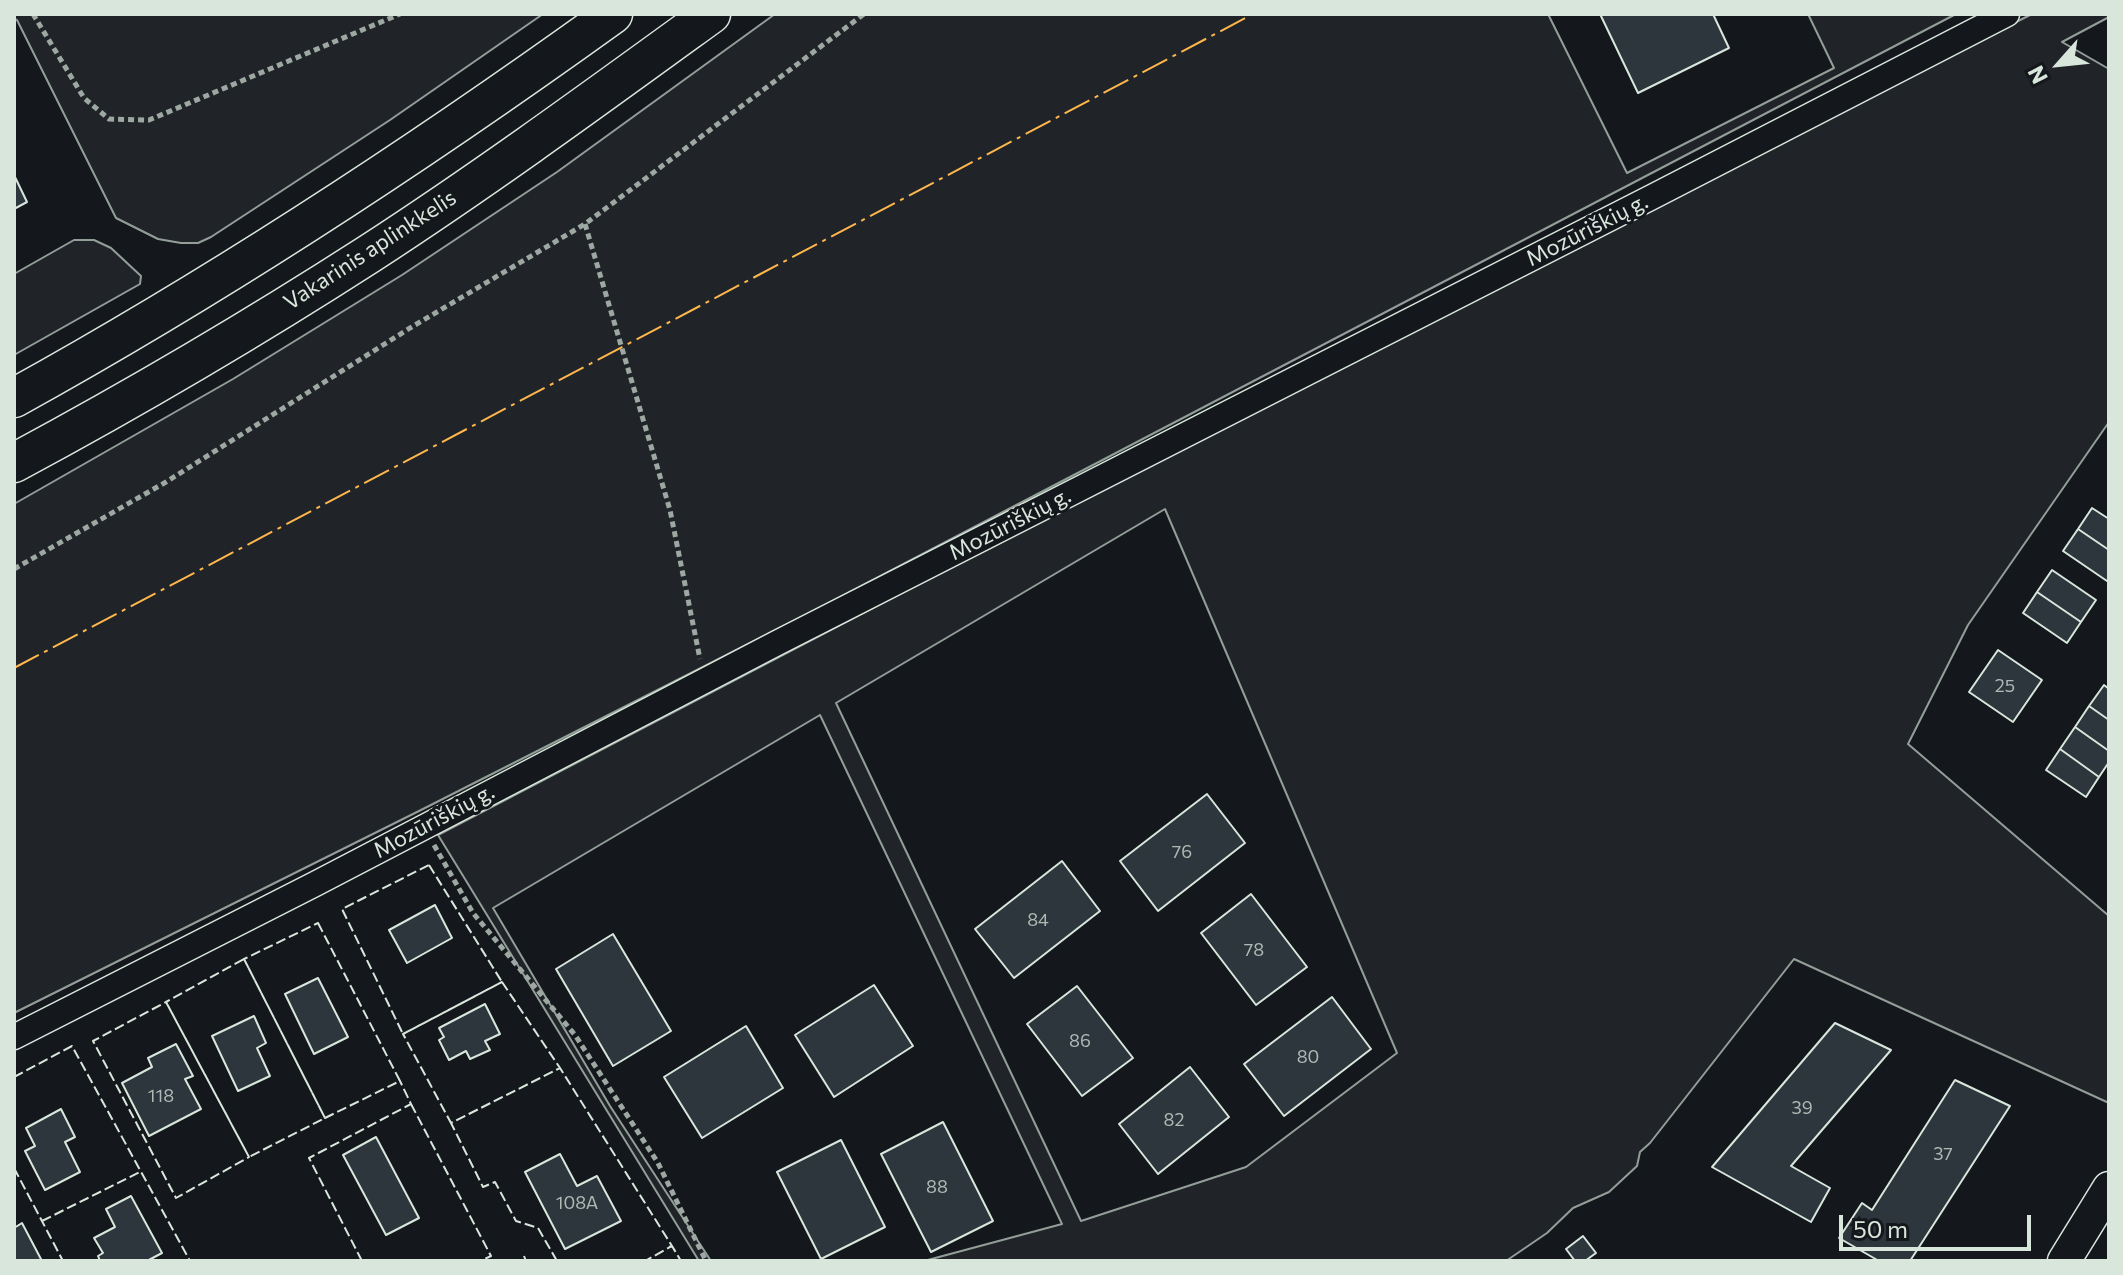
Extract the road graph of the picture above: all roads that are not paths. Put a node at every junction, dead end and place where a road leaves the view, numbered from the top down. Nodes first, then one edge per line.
1 (613, 14) edge
2 (711, 14) edge
3 (2007, 14) edge
4 (14, 398) edge
5 (14, 463) edge
6 (14, 1037) edge
7 (2109, 1188) edge
8 (2064, 1261) edge

1 - 4 highway
2 - 5 highway, Vakarinis aplinkkelis
3 - 6 street, Mozūriškių g.
7 - 8 main road

